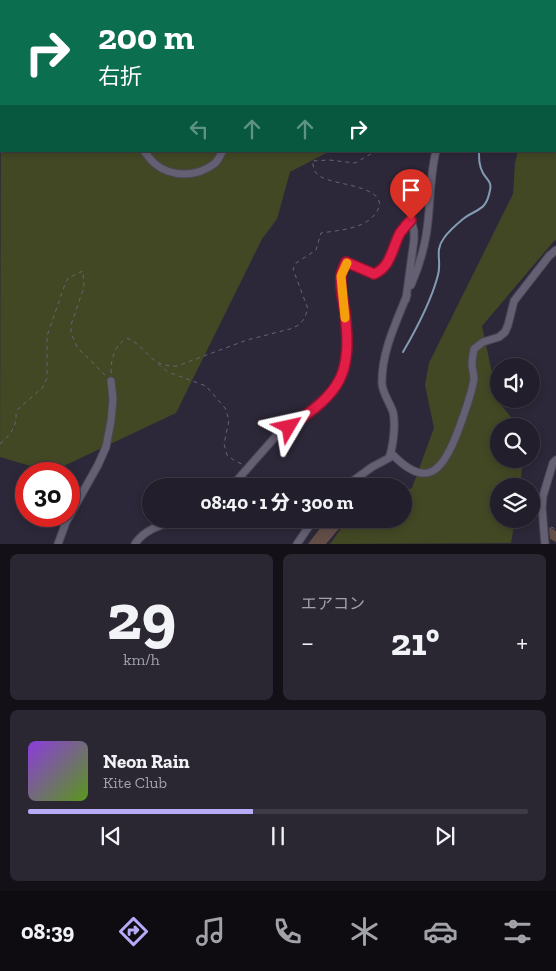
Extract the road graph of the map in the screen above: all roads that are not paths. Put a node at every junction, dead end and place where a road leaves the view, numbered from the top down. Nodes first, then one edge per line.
1 (145, 152) edge
2 (222, 152) edge
3 (436, 152) edge
4 (556, 250) edge
5 (406, 299) junction
6 (111, 381) road end
7 (391, 453) junction
8 (556, 460) edge
9 (239, 478) edge
10 (357, 478) edge
11 (154, 528) edge
12 (308, 528) edge
13 (58, 544) edge
14 (135, 544) edge
15 (297, 544) edge
16 (545, 544) edge

1 - 2 street
3 - 5 street
4 - 7 street
5 - 7 street
5 - 9 street
6 - 13 street
7 - 10 street
8 - 16 street
11 - 14 street
12 - 15 street

